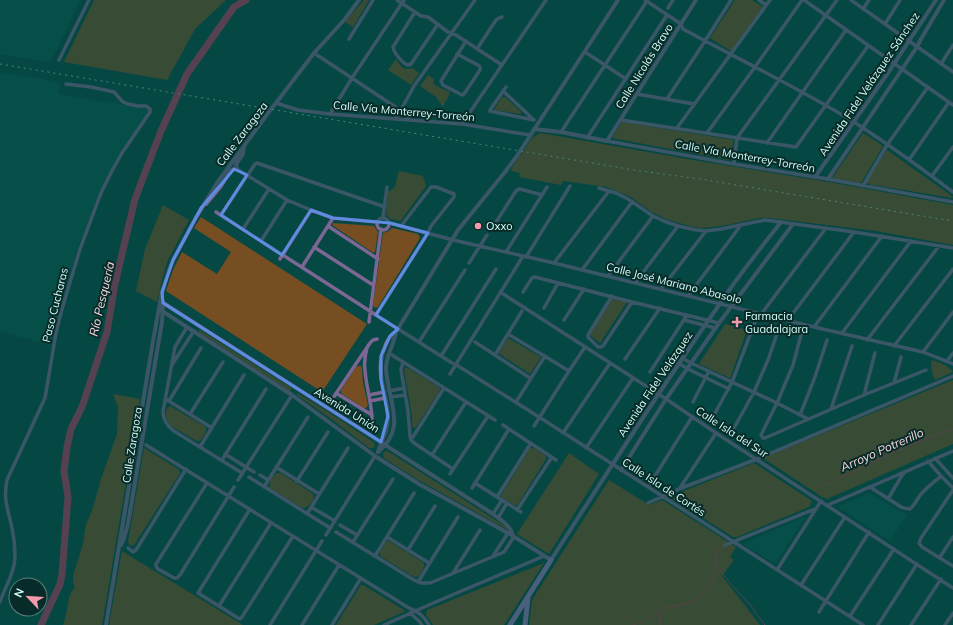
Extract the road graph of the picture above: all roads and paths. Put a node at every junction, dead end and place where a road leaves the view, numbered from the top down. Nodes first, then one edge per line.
1 (89, 0) edge
2 (359, 0) edge
3 (373, 0) edge
4 (397, 0) edge
5 (475, 0) edge
6 (546, 0) edge
7 (618, 0) edge
8 (673, 0) edge
9 (696, 0) edge
10 (731, 0) edge
11 (759, 0) edge
12 (770, 0) edge
13 (803, 0) edge
14 (837, 0) edge
15 (851, 0) edge
16 (869, 0) edge
17 (900, 0) edge
18 (936, 0) edge
19 (944, 0) edge
20 (646, 1) edge
21 (403, 2) edge
22 (766, 5) junction
23 (668, 8) dead end
24 (863, 9) junction
25 (415, 12) junction
26 (667, 15) junction
27 (826, 16) junction
28 (502, 17) dead end
29 (438, 24) junction
30 (681, 24) junction
31 (885, 24) junction
32 (846, 30) junction
33 (452, 33) junction
34 (349, 39) dead end
35 (466, 41) junction
36 (705, 41) junction
37 (909, 41) junction
38 (953, 45) edge
39 (868, 46) junction
40 (917, 47) junction
41 (478, 49) junction
42 (585, 52) junction
43 (314, 53) junction
44 (457, 54) junction
45 (731, 54) junction
46 (59, 60) dead end
47 (895, 63) junction
48 (942, 64) junction
49 (502, 65) junction
50 (605, 65) junction
51 (755, 67) junction
52 (903, 69) junction
53 (953, 72) edge
54 (352, 78) junction
55 (626, 78) junction
56 (780, 80) junction
57 (66, 84) dead end
58 (506, 87) dead end
59 (928, 87) junction
60 (503, 91) junction
61 (803, 93) junction
62 (637, 94) junction
63 (667, 99) junction
64 (949, 102) junction
65 (276, 103) junction
66 (694, 104) junction
67 (953, 105) edge
68 (826, 106) junction
69 (400, 110) junction
70 (330, 114) junction
71 (396, 119) junction
72 (411, 120) junction
73 (621, 120) junction
74 (536, 121) junction
75 (854, 122) junction
76 (462, 124) junction
77 (677, 128) junction
78 (862, 128) junction
79 (534, 129) junction
80 (561, 132) junction
81 (707, 133) junction
82 (530, 135) junction
83 (587, 138) junction
84 (737, 138) junction
85 (607, 141) junction
86 (767, 143) junction
87 (887, 145) junction
88 (244, 147) junction
89 (953, 147) edge
90 (909, 160) junction
91 (230, 164) junction
92 (734, 164) junction
93 (237, 169) junction
94 (247, 175) junction
95 (932, 176) junction
96 (815, 177) junction
97 (828, 179) junction
98 (570, 186) dead end
99 (863, 186) junction
100 (387, 187) dead end
101 (547, 187) dead end
102 (599, 188) dead end
103 (268, 189) junction
104 (609, 191) junction
105 (953, 192) edge
106 (542, 194) junction
107 (287, 200) junction
108 (632, 202) junction
109 (953, 202) edge
110 (385, 206) junction
111 (201, 208) junction
112 (311, 210) junction
113 (216, 212) dead end
114 (221, 215) junction
115 (653, 216) junction
116 (383, 217) junction
117 (333, 218) junction
118 (377, 222) junction
119 (780, 222) junction
120 (390, 223) junction
121 (793, 224) junction
122 (741, 225) junction
123 (328, 226) junction
124 (401, 226) junction
125 (678, 226) junction
126 (826, 228) junction
127 (243, 229) junction
128 (381, 229) junction
129 (491, 230) dead end
130 (706, 231) junction
131 (854, 232) junction
132 (428, 233) junction
133 (488, 235) dead end
134 (882, 236) junction
135 (453, 240) junction
136 (261, 241) junction
137 (911, 241) junction
138 (480, 246) junction
139 (939, 246) junction
140 (314, 247) junction
141 (953, 248) edge
142 (506, 252) junction
143 (282, 255) junction
144 (524, 257) junction
145 (280, 259) dead end
146 (378, 259) junction
147 (469, 263) dead end
148 (554, 263) junction
149 (302, 267) junction
150 (496, 269) dead end
151 (953, 269) edge
152 (465, 270) dead end
153 (582, 270) junction
154 (608, 276) junction
155 (558, 283) junction
156 (635, 283) junction
157 (374, 285) junction
158 (584, 289) junction
159 (661, 289) junction
160 (500, 292) junction
161 (523, 292) dead end
162 (612, 296) junction
163 (688, 296) junction
164 (162, 302) junction
165 (632, 302) junction
166 (720, 303) junction
167 (732, 306) junction
168 (544, 308) dead end
169 (660, 308) junction
170 (161, 311) junction
171 (370, 311) junction
172 (522, 311) dead end
173 (953, 312) edge
174 (762, 314) junction
175 (376, 315) junction
176 (687, 315) junction
177 (171, 317) junction
178 (564, 320) dead end
179 (684, 320) junction
180 (708, 320) junction
181 (788, 320) junction
182 (191, 321) junction
183 (162, 322) junction
184 (369, 322) dead end
185 (754, 322) dead end
186 (719, 323) junction
187 (198, 325) junction
188 (705, 325) junction
189 (187, 327) junction
190 (814, 327) junction
191 (716, 328) junction
192 (779, 328) dead end
193 (194, 331) junction
194 (397, 331) junction
195 (842, 333) junction
196 (508, 334) junction
197 (801, 335) dead end
198 (377, 339) dead end
199 (827, 340) dead end
200 (867, 340) junction
201 (419, 342) junction
202 (475, 342) dead end
203 (852, 346) dead end
204 (894, 346) junction
205 (585, 347) junction
206 (201, 348) dead end
207 (367, 348) junction
208 (923, 352) junction
209 (875, 353) dead end
210 (953, 353) edge
211 (392, 355) dead end
212 (495, 355) junction
213 (441, 356) junction
214 (545, 356) junction
215 (901, 357) dead end
216 (682, 358) junction
217 (625, 359) dead end
218 (947, 361) junction
219 (223, 362) dead end
220 (404, 362) junction
221 (610, 363) junction
222 (678, 363) junction
223 (691, 363) junction
224 (454, 364) junction
225 (953, 364) edge
226 (171, 366) junction
227 (688, 369) junction
228 (926, 370) dead end
229 (568, 371) junction
230 (709, 371) junction
231 (650, 372) dead end
232 (450, 374) dead end
233 (244, 375) dead end
234 (953, 376) edge
235 (530, 378) junction
236 (633, 378) junction
237 (706, 378) junction
238 (732, 382) junction
239 (894, 383) junction
240 (404, 388) junction
241 (444, 388) junction
242 (266, 389) dead end
243 (296, 389) junction
244 (729, 389) junction
245 (389, 391) junction
246 (384, 392) junction
247 (754, 392) junction
248 (336, 393) junction
249 (658, 394) junction
250 (292, 395) junction
251 (369, 395) junction
252 (405, 395) junction
253 (864, 395) junction
254 (391, 397) junction
255 (333, 398) dead end
256 (385, 398) junction
257 (666, 399) junction
258 (167, 400) junction
259 (370, 402) junction
260 (466, 402) junction
261 (516, 402) junction
262 (693, 402) dead end
263 (777, 403) junction
264 (831, 409) junction
265 (190, 414) junction
266 (372, 415) junction
267 (714, 415) dead end
268 (800, 415) junction
269 (488, 416) junction
270 (308, 417) dead end
271 (539, 417) junction
272 (692, 417) junction
273 (808, 419) junction
274 (495, 420) dead end
275 (388, 421) junction
276 (394, 421) junction
277 (372, 424) dead end
278 (502, 425) dead end
279 (534, 426) dead end
280 (212, 428) junction
281 (734, 428) dead end
282 (509, 430) junction
283 (328, 432) dead end
284 (563, 432) junction
285 (716, 433) junction
286 (137, 439) junction
287 (142, 440) junction
288 (411, 440) junction
289 (381, 442) junction
290 (531, 443) junction
291 (146, 445) dead end
292 (386, 445) junction
293 (200, 447) junction
294 (348, 448) dead end
295 (586, 448) junction
296 (953, 451) edge
297 (225, 454) junction
298 (377, 454) junction
299 (432, 455) junction
300 (552, 457) junction
301 (935, 458) junction
302 (756, 459) junction
303 (222, 460) junction
304 (556, 460) dead end
305 (928, 461) junction
306 (612, 464) junction
307 (246, 467) junction
308 (276, 468) junction
309 (186, 469) junction
310 (453, 469) junction
311 (909, 469) junction
312 (621, 470) junction
313 (254, 472) dead end
314 (242, 473) junction
315 (450, 474) dead end
316 (260, 475) dead end
317 (941, 476) junction
318 (249, 477) dead end
319 (953, 478) edge
320 (392, 479) dead end
321 (238, 480) dead end
322 (268, 480) junction
323 (297, 481) junction
324 (207, 482) junction
325 (475, 483) junction
326 (648, 486) junction
327 (234, 487) dead end
328 (264, 487) junction
329 (870, 487) junction
330 (472, 488) dead end
331 (679, 489) junction
332 (953, 489) edge
333 (414, 493) dead end
334 (319, 494) junction
335 (229, 496) junction
336 (663, 496) junction
337 (497, 497) junction
338 (888, 499) junction
339 (502, 500) junction
340 (820, 501) junction
341 (507, 503) junction
342 (648, 503) dead end
343 (828, 505) junction
344 (435, 506) dead end
345 (311, 507) junction
346 (250, 509) junction
347 (815, 509) junction
348 (307, 514) junction
349 (493, 514) junction
350 (458, 517) dead end
351 (845, 517) junction
352 (498, 518) junction
353 (335, 521) junction
354 (272, 523) junction
355 (340, 525) dead end
356 (330, 528) junction
357 (480, 530) dead end
358 (336, 532) dead end
359 (869, 532) junction
360 (508, 534) junction
361 (326, 535) dead end
362 (357, 535) junction
363 (293, 536) junction
364 (387, 536) junction
365 (953, 536) edge
366 (513, 538) junction
367 (322, 541) dead end
368 (353, 542) junction
369 (734, 542) junction
370 (725, 545) dead end
371 (128, 548) dead end
372 (894, 549) junction
373 (316, 550) junction
374 (408, 550) junction
375 (118, 552) junction
376 (375, 556) junction
377 (544, 556) junction
378 (493, 557) junction
379 (940, 558) junction
380 (551, 560) junction
381 (429, 563) junction
382 (918, 564) junction
383 (339, 565) junction
384 (953, 566) edge
385 (776, 570) junction
386 (453, 574) junction
387 (361, 578) junction
388 (941, 579) junction
389 (418, 582) junction
390 (801, 585) junction
391 (953, 588) edge
392 (528, 597) junction
393 (826, 601) junction
394 (0, 602) edge
395 (219, 606) junction
396 (409, 608) junction
397 (416, 610) junction
398 (818, 612) dead end
399 (410, 613) junction
400 (953, 613) edge
401 (850, 616) junction
402 (106, 625) edge
403 (270, 625) edge
404 (302, 625) edge
405 (332, 625) edge
406 (384, 625) edge
407 (422, 625) edge
408 (429, 625) edge
409 (510, 625) edge
410 (525, 625) edge
411 (864, 625) edge
412 (878, 625) edge
413 (911, 625) edge
414 (945, 625) edge

1 - 46 street
2 - 43 street, Calle Zaragoza
3 - 34 street
4 - 21 street
5 - 33 street
6 - 49 street
7 - 42 street
8 - 23 street
9 - 30 street, Calle Nicolás Bravo
10 - 36 street
11 - 22 street
12 - 22 street
13 - 27 street
13 - 51 street
14 - 27 street
15 - 24 street
16 - 24 street
17 - 31 street
18 - 37 street, Avenida Fidel Velázquez Sánchez
19 - 40 street, Avenida Fidel Velázquez Sánchez
20 - 26 street
20 - 50 street
21 - 25 street
21 - 54 street
22 - 45 street
24 - 31 street
25 - 29 street
25 - 29 street
26 - 30 street
26 - 55 street
27 - 32 street
27 - 56 street
28 - 41 street
29 - 33 street
30 - 36 street
30 - 62 street, Calle Nicolás Bravo
31 - 37 street
32 - 39 street
32 - 61 street
33 - 35 street
33 - 69 street
35 - 41 street
35 - 44 street
36 - 45 street
36 - 63 street
37 - 40 street
37 - 47 street, Avenida Fidel Velázquez Sánchez
38 - 48 street
39 - 47 street
39 - 68 street
40 - 48 street
40 - 52 street, Avenida Fidel Velázquez Sánchez
41 - 49 street
42 - 50 street
42 - 74 street
43 - 54 street
43 - 65 street, Calle Zaragoza
44 - 44 street
45 - 51 street
45 - 66 street
47 - 52 street
47 - 75 street, Avenida Fidel Velázquez Sánchez
48 - 53 street
49 - 76 street
50 - 55 street
50 - 80 street
51 - 56 street
51 - 81 street
52 - 59 street
52 - 78 street, Avenida Fidel Velázquez Sánchez
54 - 69 street
54 - 70 street
55 - 83 street
56 - 61 street
56 - 84 street
57 - 394 street, Paso Cucharas
58 - 60 street
59 - 64 street
59 - 87 street
60 - 74 street
60 - 74 street
61 - 68 street
61 - 86 street
62 - 63 street
62 - 73 street, Calle Nicolás Bravo
63 - 66 street
64 - 67 street
64 - 90 street
65 - 70 street, Calle Vía Monterrey-Torreón
65 - 88 street, Calle Zaragoza
66 - 77 street
68 - 75 street
68 - 86 street
69 - 71 street
69 - 72 street
70 - 71 street, Calle Vía Monterrey-Torreón
71 - 72 street, Calle Vía Monterrey-Torreón
72 - 76 street, Calle Vía Monterrey-Torreón
73 - 77 street
73 - 85 street, Calle Nicolás Bravo
74 - 79 street
75 - 78 street
75 - 96 street, Avenida Fidel Velázquez Sánchez
76 - 82 street, Calle Vía Monterrey-Torreón
77 - 81 street
78 - 87 street
78 - 97 street, Avenida Fidel Velázquez Sánchez
79 - 80 street, Calle Vía Monterrey-Torreón
79 - 82 street
80 - 83 street, Calle Vía Monterrey-Torreón
81 - 84 street
82 - 135 street
83 - 85 street, Calle Vía Monterrey-Torreón
84 - 86 street
84 - 92 street
85 - 92 street, Calle Vía Monterrey-Torreón
87 - 90 street
87 - 99 street
88 - 91 street, Calle Zaragoza
88 - 93 street
89 - 95 street
90 - 95 street
91 - 93 street
91 - 111 street, Calle Zaragoza
92 - 96 street, Calle Vía Monterrey-Torreón
93 - 94 street
93 - 111 street
94 - 103 street
94 - 110 street
94 - 114 street
95 - 105 street
96 - 97 street, Calle Vía Monterrey-Torreón
97 - 99 street, Calle Vía Monterrey-Torreón
98 - 144 street
99 - 109 street, Calle Vía Monterrey-Torreón
100 - 110 street
101 - 106 street
102 - 104 street
103 - 107 street
103 - 127 street
104 - 108 street
104 - 148 street
106 - 129 street
106 - 142 street
107 - 112 street
107 - 136 street
108 - 115 street
108 - 153 street
110 - 116 street
111 - 164 street, Calle Zaragoza
112 - 117 street
112 - 143 street
113 - 114 street, Calle Isla de Cortés
114 - 127 street, Calle Isla de Cortés
115 - 125 street
115 - 154 street
116 - 118 street
116 - 120 street
117 - 118 street
117 - 123 street
118 - 128 street
119 - 121 street
119 - 122 street
119 - 166 street, Avenida Fidel Velázquez
120 - 124 street, Calle José Mariano Abasolo
120 - 128 street
121 - 126 street
121 - 167 street, Avenida Fidel Velázquez
122 - 130 street
122 - 163 street
123 - 140 street
123 - 146 street
124 - 132 street, Calle José Mariano Abasolo
124 - 132 street
125 - 130 street
125 - 156 street
126 - 131 street
126 - 174 street
127 - 136 street, Calle Isla de Cortés
128 - 146 street
130 - 159 street
131 - 134 street
131 - 181 street
132 - 135 street, Calle José Mariano Abasolo
132 - 175 street
133 - 138 street
134 - 137 street
134 - 190 street
135 - 138 street, Calle José Mariano Abasolo
135 - 194 street
136 - 143 street, Calle Isla de Cortés
137 - 139 street
137 - 195 street
138 - 142 street, Calle José Mariano Abasolo
138 - 147 street
139 - 141 street
139 - 200 street
140 - 149 street
140 - 157 street
142 - 144 street, Calle José Mariano Abasolo
143 - 145 street
143 - 149 street, Calle Isla de Cortés
144 - 148 street, Calle José Mariano Abasolo
144 - 160 street
146 - 157 street
148 - 153 street, Calle José Mariano Abasolo
149 - 171 street, Calle Isla de Cortés
150 - 213 street
151 - 204 street
152 - 201 street
153 - 154 street, Calle José Mariano Abasolo
154 - 156 street, Calle José Mariano Abasolo
155 - 158 street
155 - 161 street
155 - 168 street
156 - 159 street, Calle José Mariano Abasolo
157 - 171 street
158 - 162 street
158 - 178 street
159 - 163 street, Calle José Mariano Abasolo
160 - 205 street, Calle Isla del Sur
160 - 224 street
162 - 165 street
162 - 165 street
163 - 166 street, Calle José Mariano Abasolo
164 - 170 street, Calle Zaragoza
164 - 182 street, Avenida Unión
165 - 169 street
166 - 167 street, Calle José Mariano Abasolo
166 - 180 street, Avenida Fidel Velázquez
167 - 174 street, Calle José Mariano Abasolo
167 - 186 street, Avenida Fidel Velázquez
169 - 176 street
169 - 217 street
170 - 177 street, Avenida Unión
170 - 183 street, Calle Zaragoza
170 - 286 street, Calle Zaragoza
171 - 175 street, Calle Isla de Cortés
171 - 184 street
172 - 196 street
173 - 208 street
174 - 181 street, Calle José Mariano Abasolo
175 - 194 street, Calle Isla de Cortés
176 - 179 street
176 - 180 street
177 - 183 street
177 - 189 street, Avenida Unión
179 - 188 street
179 - 231 street
180 - 186 street
180 - 188 street, Avenida Fidel Velázquez
181 - 190 street, Calle José Mariano Abasolo
182 - 187 street, Avenida Unión
182 - 189 street
183 - 287 street, Calle Zaragoza
185 - 238 street
186 - 191 street, Avenida Fidel Velázquez
187 - 193 street
187 - 243 street, Avenida Unión
188 - 191 street
188 - 216 street, Avenida Fidel Velázquez
189 - 193 street, Avenida Unión
189 - 226 street
190 - 195 street, Calle José Mariano Abasolo
191 - 223 street, Avenida Fidel Velázquez
192 - 247 street
193 - 226 street
193 - 250 street, Avenida Unión
194 - 201 street, Calle Isla de Cortés
194 - 245 street
194 - 246 street
195 - 200 street, Calle José Mariano Abasolo
196 - 212 street
196 - 214 street
197 - 263 street
198 - 207 street
199 - 268 street
200 - 204 street, Calle José Mariano Abasolo
201 - 213 street, Calle Isla de Cortés
202 - 212 street
203 - 264 street
204 - 208 street, Calle José Mariano Abasolo
205 - 221 street, Calle Isla del Sur
205 - 229 street
206 - 258 street
207 - 248 street
207 - 251 street
208 - 218 street, Calle José Mariano Abasolo
209 - 253 street
210 - 218 street
211 - 220 street
212 - 235 street
213 - 224 street, Calle Isla de Cortés
214 - 229 street
214 - 235 street
215 - 239 street
216 - 222 street, Avenida Fidel Velázquez
216 - 223 street
218 - 225 street, Calle José Mariano Abasolo
219 - 265 street
220 - 240 street
220 - 241 street
221 - 236 street, Calle Isla del Sur
221 - 284 street
222 - 227 street
222 - 249 street, Avenida Fidel Velázquez
223 - 227 street, Avenida Fidel Velázquez
223 - 230 street
224 - 232 street
224 - 261 street, Calle Isla de Cortés
226 - 258 street
227 - 237 street
227 - 257 street, Avenida Fidel Velázquez
228 - 239 street
229 - 271 street
230 - 237 street
230 - 238 street
233 - 280 street
234 - 302 street
235 - 261 street
236 - 249 street, Calle Isla del Sur
236 - 295 street
237 - 244 street
237 - 262 street
238 - 244 street
238 - 247 street
239 - 253 street
240 - 245 street
240 - 252 street
241 - 260 street
241 - 288 street
242 - 297 street
243 - 250 street
243 - 289 street, Avenida Unión
244 - 267 street
245 - 246 street
245 - 254 street
246 - 251 street
246 - 256 street
247 - 263 street
247 - 281 street
248 - 255 street
248 - 266 street
249 - 257 street, Calle Isla del Sur
249 - 306 street, Avenida Fidel Velázquez
250 - 298 street, Avenida Unión
250 - 307 street
251 - 259 street
252 - 254 street
252 - 288 street
253 - 264 street
254 - 256 street
254 - 276 street
256 - 259 street
256 - 275 street
257 - 272 street, Calle Isla del Sur
257 - 312 street, Avenida Fidel Velázquez
258 - 265 street
258 - 293 street
259 - 266 street
260 - 269 street
260 - 299 street
261 - 271 street, Calle Isla de Cortés
263 - 268 street
263 - 273 street
264 - 273 street
265 - 280 street
266 - 277 street
268 - 273 street
269 - 274 street
269 - 310 street
270 - 308 street
271 - 279 street
271 - 284 street, Calle Isla de Cortés
272 - 285 street, Calle Isla del Sur
272 - 326 street
275 - 276 street
275 - 289 street
276 - 292 street
278 - 282 street
280 - 293 street
282 - 290 street
282 - 325 street
283 - 323 street
284 - 295 street, Calle Isla de Cortés
285 - 302 street, Calle Isla del Sur
285 - 331 street
286 - 287 street
286 - 375 street, Calle Zaragoza
287 - 375 street, Calle Zaragoza
288 - 299 street
289 - 292 street, Avenida Unión
289 - 298 street
290 - 300 street
290 - 337 street
291 - 309 street
292 - 298 street
292 - 349 street, Avenida Unión
293 - 303 street
294 - 334 street
295 - 306 street, Calle Isla de Cortés
296 - 301 street
297 - 303 street
297 - 307 street
298 - 353 street
298 - 360 street, Avenida Unión
299 - 310 street
300 - 304 street
300 - 341 street
301 - 305 street
301 - 319 street
302 - 331 street
302 - 340 street, Calle Isla del Sur
303 - 314 street
305 - 311 street
305 - 317 street
306 - 312 street, Calle Isla de Cortés
306 - 380 street, Avenida Fidel Velázquez
307 - 313 street
307 - 314 street
308 - 322 street
308 - 323 street
309 - 324 street
309 - 371 street
310 - 315 street
311 - 329 street
311 - 338 street
312 - 326 street, Calle Isla de Cortés
314 - 321 street
316 - 322 street
317 - 332 street
317 - 338 street
318 - 328 street
320 - 362 street
322 - 328 street
323 - 334 street
324 - 335 street
324 - 335 street
325 - 330 street
325 - 337 street
326 - 336 street, Calle Isla de Cortés
327 - 335 street
328 - 348 street
329 - 338 street
329 - 343 street
331 - 336 street
332 - 379 street
333 - 364 street
334 - 345 street
335 - 346 street
336 - 342 street
336 - 369 street, Calle Isla de Cortés
337 - 339 street
339 - 341 street
339 - 349 street
340 - 343 street, Calle Isla del Sur
340 - 347 street
341 - 352 street
343 - 351 street, Calle Isla del Sur
344 - 374 street
345 - 348 street
345 - 353 street
346 - 354 street
346 - 395 street
347 - 369 street
347 - 385 street
348 - 356 street
349 - 352 street, Avenida Unión
350 - 381 street
351 - 359 street, Calle Isla del Sur
351 - 390 street
352 - 366 street, Avenida Unión
353 - 356 street
354 - 363 street
354 - 395 street
355 - 362 street
356 - 361 street
357 - 386 street
358 - 368 street
359 - 372 street, Calle Isla del Sur
359 - 393 street
360 - 366 street, Avenida Unión
360 - 378 street
362 - 368 street
363 - 373 street
363 - 395 street
364 - 374 street
364 - 376 street
365 - 379 street
366 - 377 street, Avenida Unión
366 - 378 street
367 - 373 street
368 - 376 street
369 - 370 street
369 - 385 street, Calle Isla de Cortés
372 - 382 street, Calle Isla del Sur
372 - 401 street
373 - 383 street
373 - 403 street
374 - 381 street
375 - 402 street, Calle Zaragoza
376 - 389 street
377 - 380 street, Avenida Unión
377 - 397 street
378 - 386 street
379 - 384 street
380 - 392 main road
381 - 389 street
382 - 388 street, Calle Isla del Sur
382 - 412 street
383 - 387 street
383 - 404 street
385 - 390 street, Calle Isla de Cortés
386 - 389 street
387 - 396 street
387 - 405 street
388 - 391 street, Calle Isla del Sur
388 - 413 street
390 - 393 street, Calle Isla de Cortés
392 - 409 main road
392 - 410 main road
393 - 398 street
393 - 401 street, Calle Isla de Cortés
396 - 397 street
396 - 399 street
397 - 399 street
397 - 408 street
399 - 406 street
399 - 407 street
400 - 414 street
401 - 411 street, Calle Isla de Cortés

